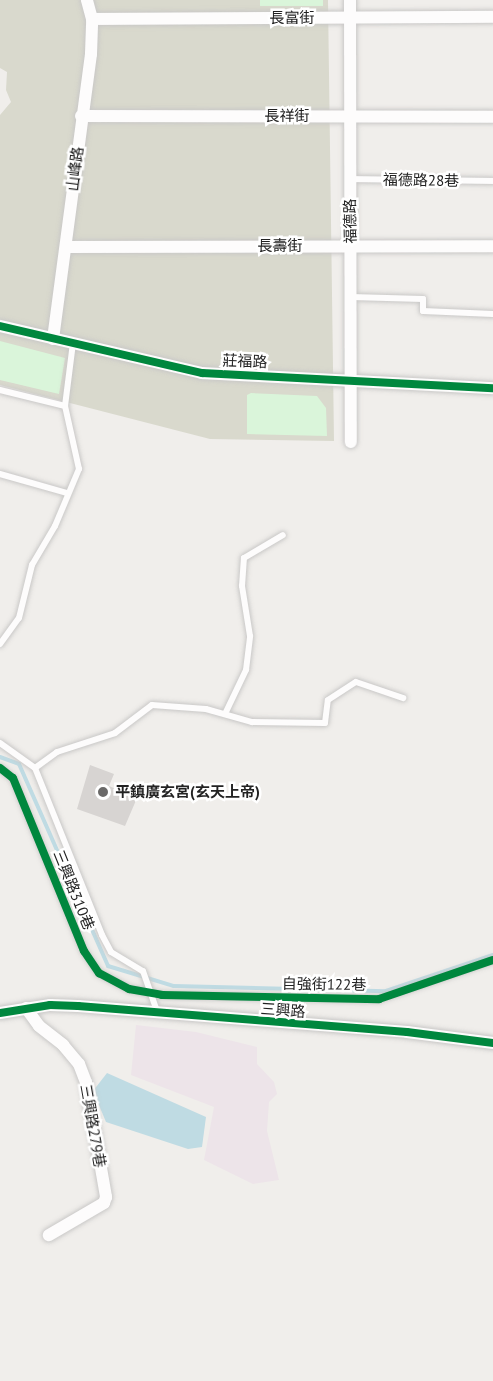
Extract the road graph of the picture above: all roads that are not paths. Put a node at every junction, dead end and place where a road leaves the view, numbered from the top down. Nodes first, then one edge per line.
1 (87, 0) edge
2 (350, 0) edge
3 (493, 17) edge
4 (350, 18) junction
5 (92, 19) junction
6 (81, 116) junction
7 (350, 116) junction
8 (493, 117) edge
9 (350, 179) junction
10 (493, 181) edge
11 (351, 245) junction
12 (493, 246) edge
13 (66, 247) junction
14 (351, 297) junction
15 (493, 314) edge
16 (0, 326) edge
17 (53, 339) junction
18 (73, 344) junction
19 (351, 379) junction
20 (493, 388) edge
21 (0, 390) edge
22 (65, 406) junction
23 (351, 441) dead end
24 (0, 474) edge
25 (67, 493) junction
26 (282, 535) dead end
27 (0, 644) edge
28 (403, 698) dead end
29 (225, 714) junction
30 (0, 743) edge
31 (0, 768) edge
32 (35, 768) junction
33 (493, 960) edge
34 (148, 992) junction
35 (26, 1008) junction
36 (0, 1013) edge
37 (159, 1016) junction
38 (493, 1043) edge
39 (49, 1235) dead end

1 - 5 street, 山峰路
2 - 4 street, 福德路
3 - 4 street, 長富街
4 - 5 street, 長富街
4 - 7 street, 福德路
5 - 6 street, 山峰路
6 - 7 street, 長祥街
6 - 13 street, 山峰路
7 - 8 street, 長祥街
7 - 9 street, 福德路
9 - 10 lane, 福德路28巷
9 - 11 street, 福德路
11 - 12 street, 長壽街
11 - 13 street, 長壽街
11 - 14 street, 福德路
13 - 17 street, 山峰路
14 - 15 lane
14 - 19 street, 福德路
16 - 17 street, 莊福路
17 - 18 street, 莊福路
18 - 19 street, 莊福路
18 - 22 lane
19 - 20 street, 莊福路
19 - 23 street, 福德路
21 - 22 lane
22 - 25 lane
24 - 25 lane
25 - 27 lane
26 - 29 lane
28 - 29 lane
29 - 32 lane
30 - 32 lane
31 - 34 lane, 三興路310巷
32 - 34 lane, 三興路310巷
33 - 34 lane, 自強街122巷
34 - 37 lane, 三興路310巷
35 - 36 street, 三興路
35 - 37 street, 三興路
35 - 39 street, 三興路279巷
37 - 38 street, 三興路

